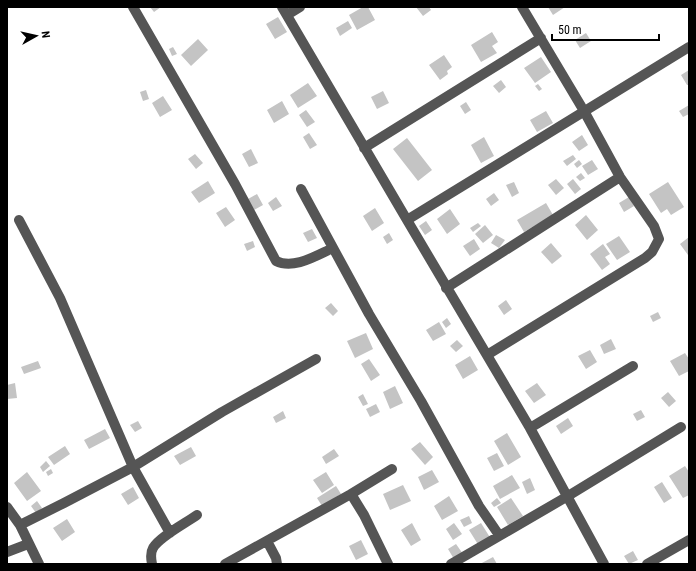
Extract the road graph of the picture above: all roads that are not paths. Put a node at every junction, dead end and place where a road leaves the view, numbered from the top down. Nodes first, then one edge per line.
1 (133, 7) edge
2 (300, 7) edge
3 (522, 7) edge
4 (285, 11) edge
5 (541, 38) junction
6 (689, 48) edge
7 (584, 111) junction
8 (364, 148) junction
9 (620, 177) junction
10 (301, 189) dead end
11 (19, 220) dead end
12 (406, 220) junction
13 (333, 248) junction
14 (446, 288) junction
15 (487, 355) junction
16 (316, 359) dead end
17 (633, 366) dead end
18 (681, 427) dead end
19 (530, 428) junction
20 (133, 467) junction
21 (392, 469) dead end
22 (351, 494) junction
23 (568, 496) junction
24 (7, 507) edge
25 (197, 515) dead end
26 (20, 525) junction
27 (170, 533) junction
28 (499, 535) junction
29 (689, 540) edge
30 (267, 541) junction
31 (28, 544) junction
32 (7, 552) edge
33 (39, 564) edge
34 (152, 564) edge
35 (225, 564) edge
36 (277, 564) edge
37 (388, 564) edge
38 (450, 564) edge
39 (604, 564) edge
40 (647, 564) edge

1 - 13 street
2 - 4 street
3 - 5 street
4 - 8 street
5 - 7 street
5 - 8 street
6 - 7 street
7 - 9 street
7 - 12 street
8 - 12 street
9 - 14 street
9 - 15 street
10 - 13 street
11 - 20 street
12 - 14 street
13 - 28 street
14 - 15 street
15 - 19 street
16 - 20 street
17 - 19 street
18 - 23 street
19 - 23 street
20 - 26 street
20 - 27 street
21 - 22 street
22 - 30 street
22 - 37 street
23 - 28 street
23 - 39 street
24 - 26 street
25 - 27 street
26 - 31 street
27 - 34 street
28 - 38 street
29 - 40 street
30 - 35 street
30 - 36 street
31 - 32 street
31 - 33 street

